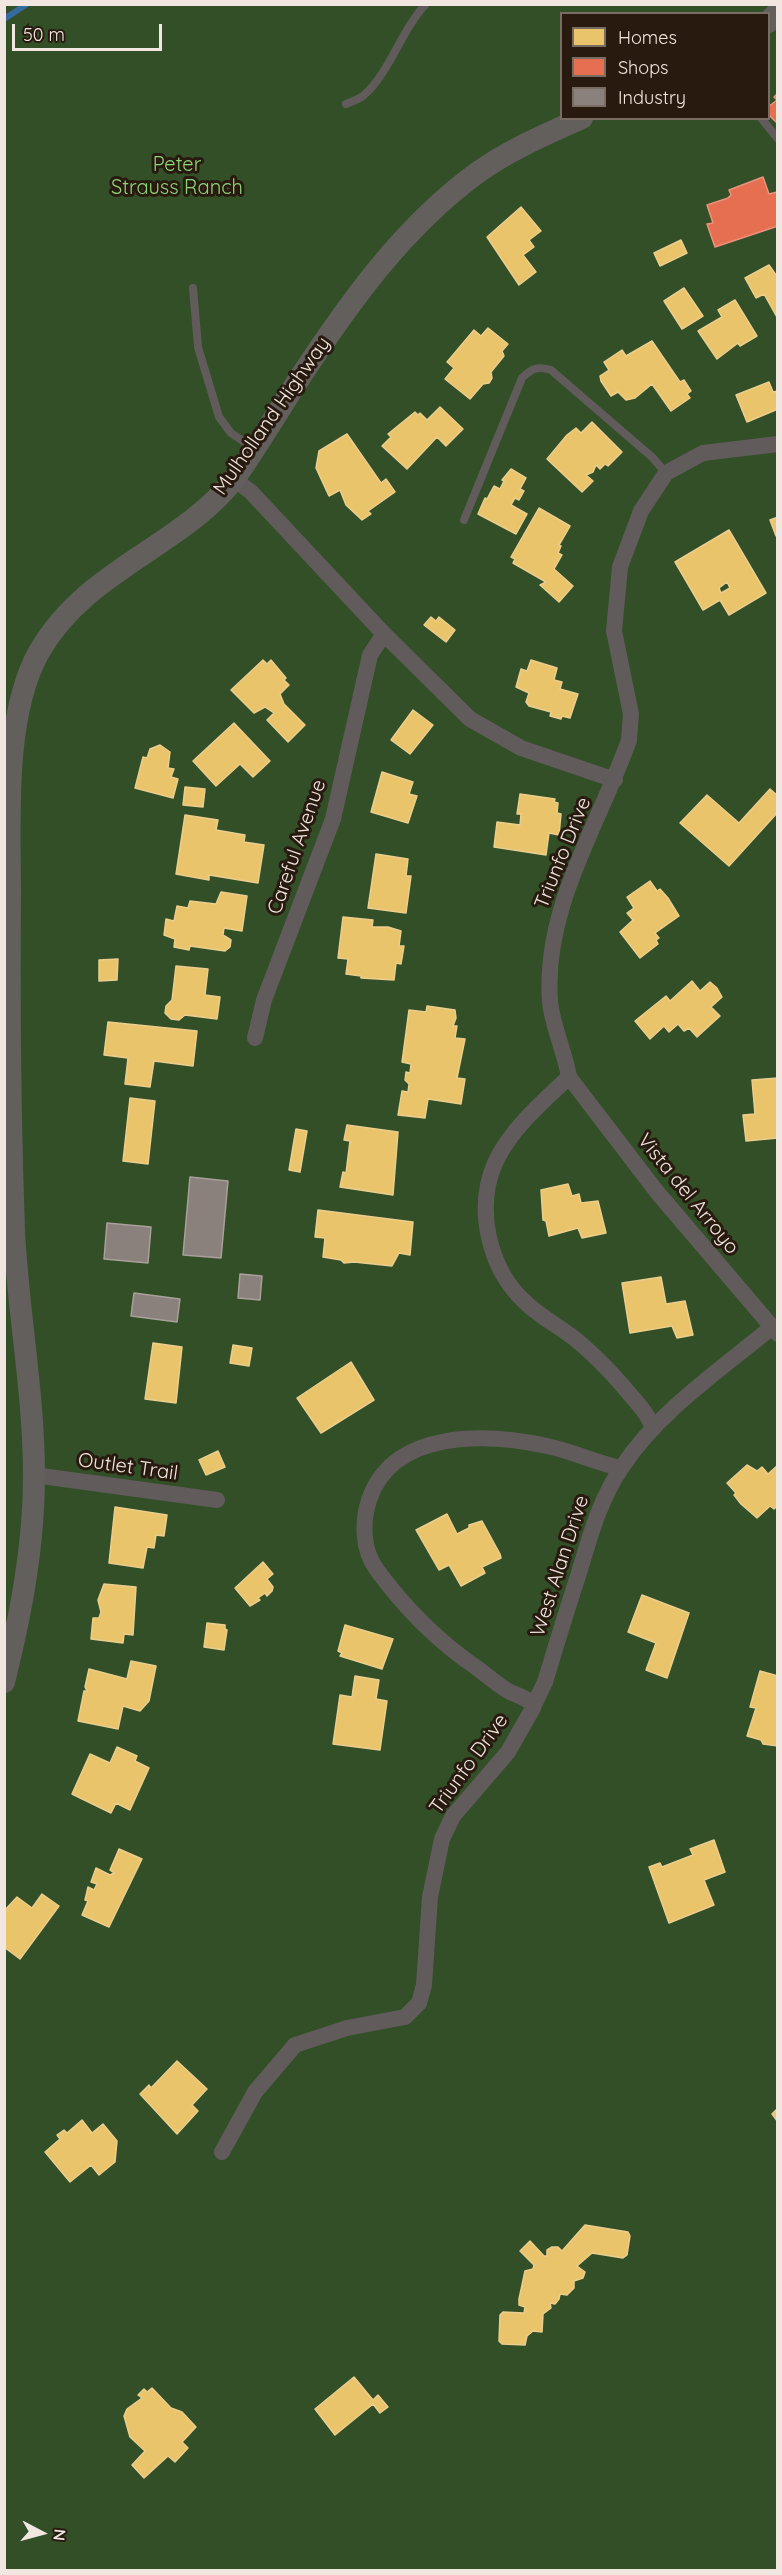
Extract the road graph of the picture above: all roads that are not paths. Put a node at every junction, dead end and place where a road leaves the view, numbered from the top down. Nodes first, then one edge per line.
1 (426, 4) edge
2 (346, 104) dead end
3 (578, 120) edge
4 (762, 120) edge
5 (777, 140) edge
6 (193, 288) dead end
7 (777, 444) edge
8 (253, 448) junction
9 (666, 473) junction
10 (234, 479) junction
11 (464, 520) dead end
12 (384, 633) junction
13 (615, 780) junction
14 (255, 1038) dead end
15 (569, 1077) junction
16 (775, 1331) edge
17 (653, 1429) junction
18 (621, 1468) junction
19 (34, 1476) junction
20 (217, 1500) dead end
21 (4, 1682) edge
22 (534, 1705) junction
23 (222, 2152) dead end

1 - 2 lane
3 - 8 main road, Mulholland Highway
4 - 5 lane
6 - 8 lane
7 - 9 street, Triunfo Drive
8 - 10 main road, Mulholland Highway
9 - 11 lane
9 - 13 street, Triunfo Drive
10 - 12 street
10 - 19 main road, Mulholland Highway
12 - 13 street
12 - 14 street, Careful Avenue
13 - 15 street, Triunfo Drive
15 - 16 street, Vista del Arroyo
15 - 17 street
16 - 17 street, West Alan Drive
17 - 18 street, West Alan Drive
18 - 22 street, West Alan Drive
18 - 22 street, Triunfo Drive
19 - 20 street, Outlet Trail
19 - 21 main road, Mulholland Highway
22 - 23 street, Triunfo Drive

